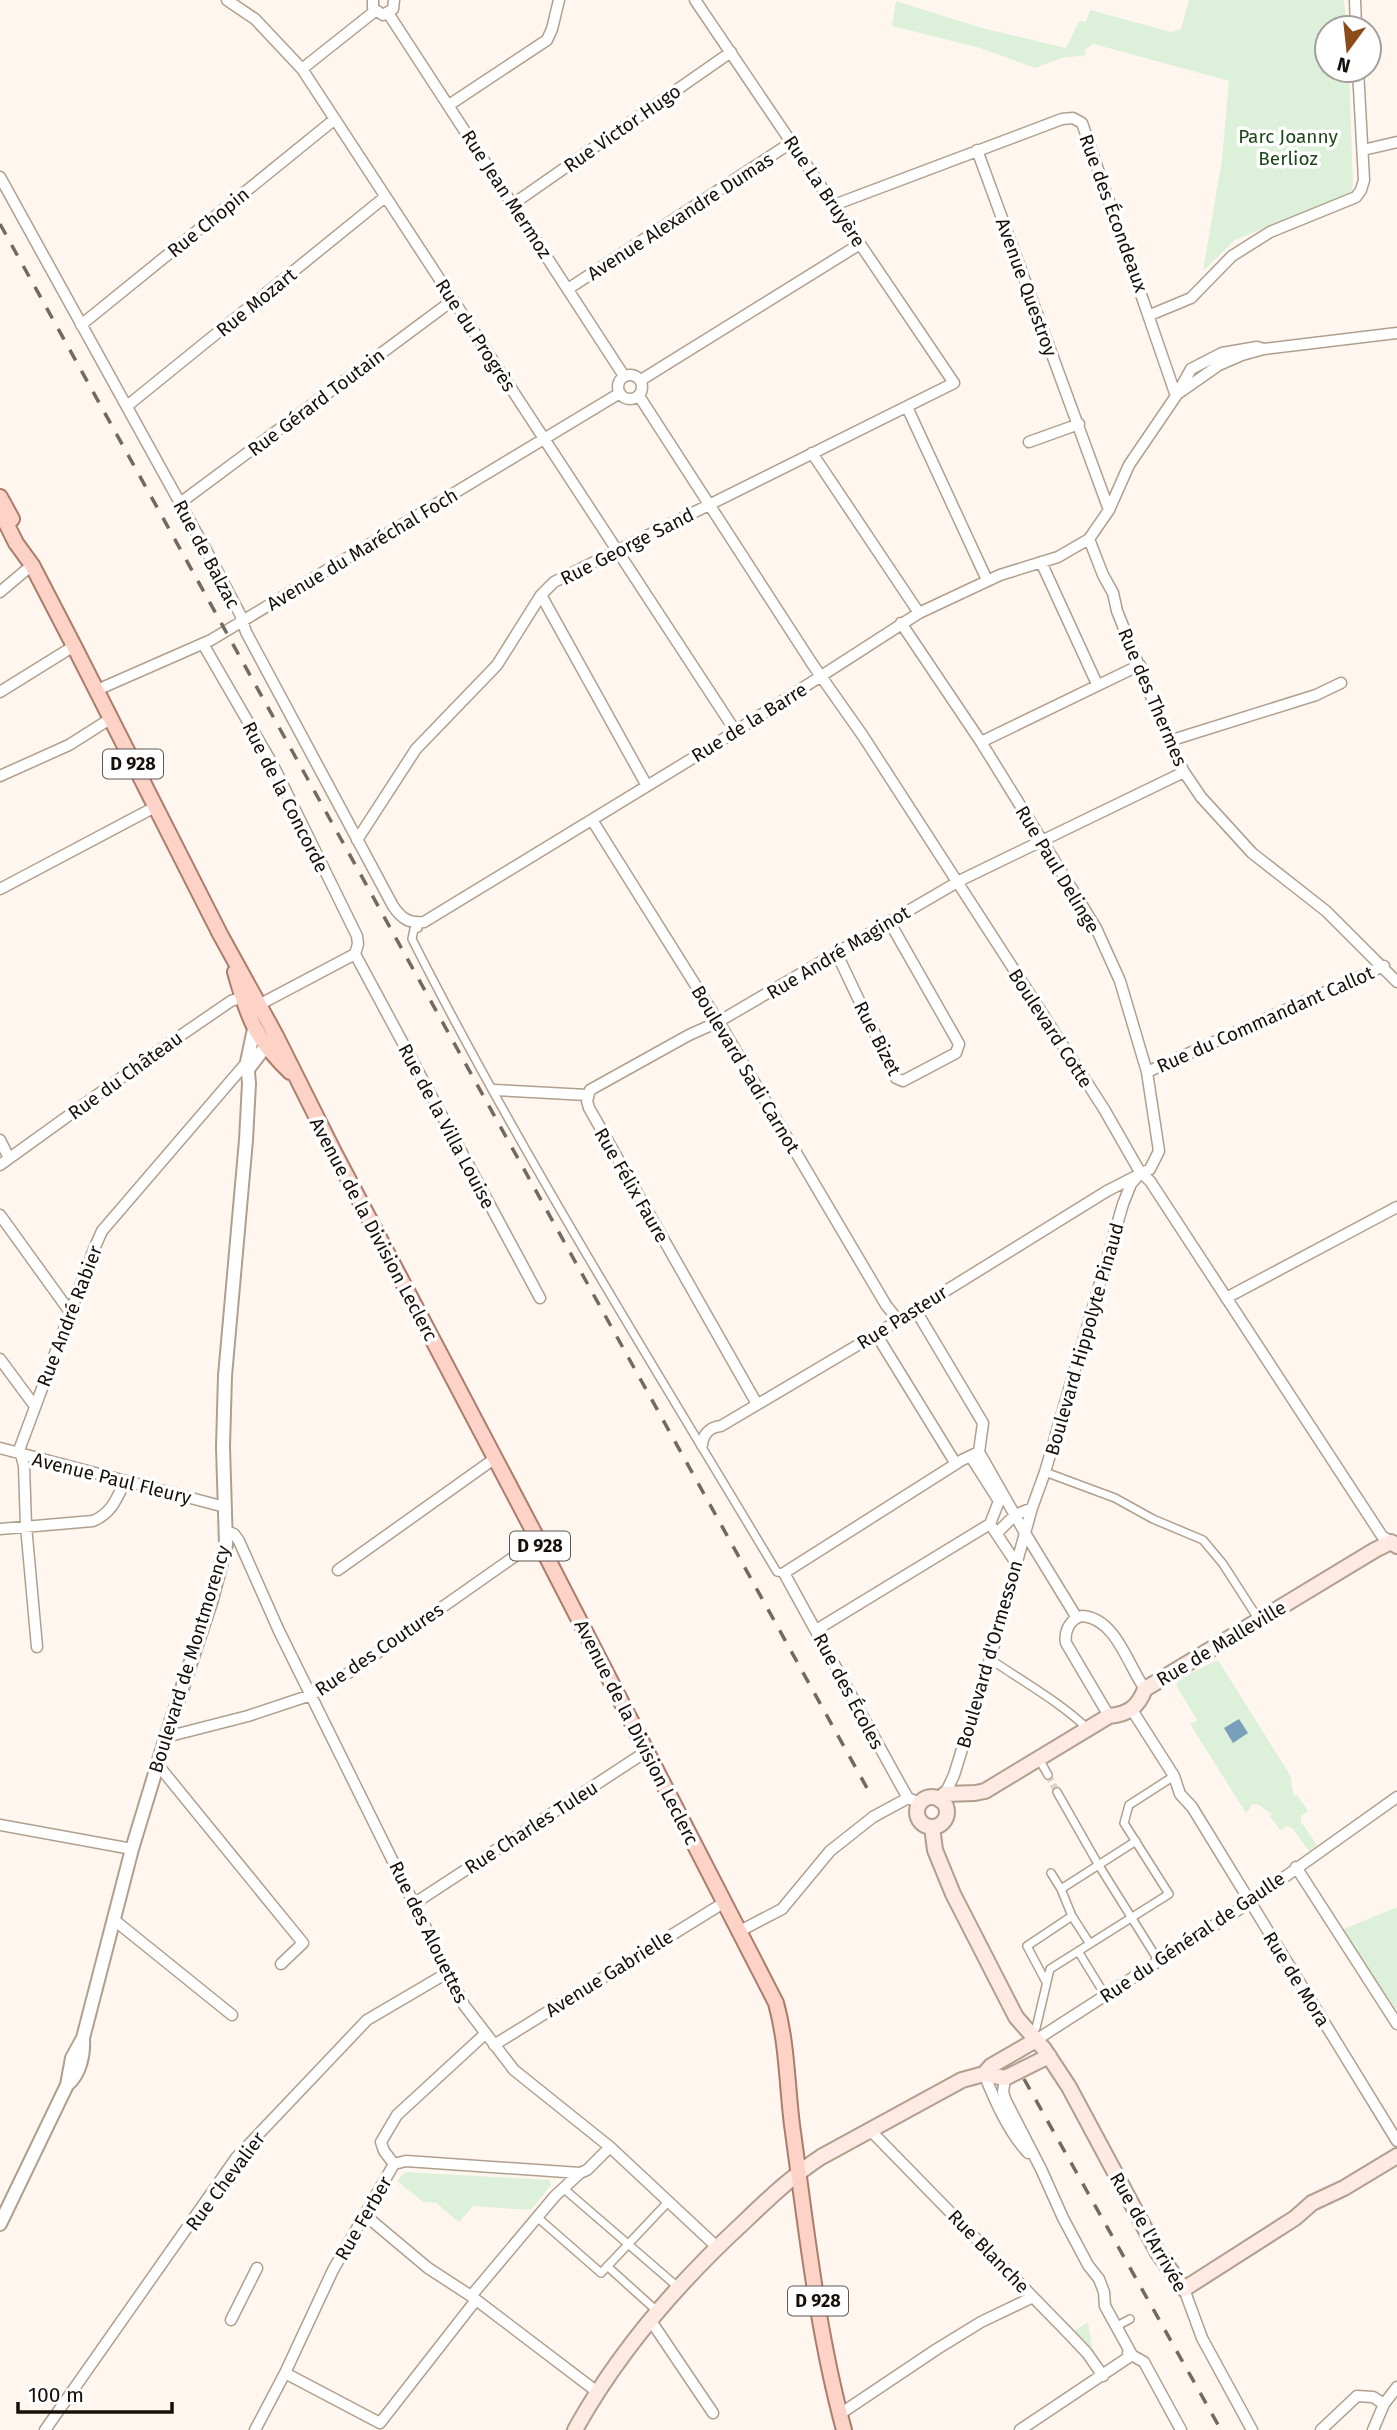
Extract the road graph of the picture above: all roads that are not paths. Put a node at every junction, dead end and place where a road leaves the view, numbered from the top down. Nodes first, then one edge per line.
1 (227, 0) edge
2 (373, 0) edge
3 (394, 0) edge
4 (559, 0) edge
5 (695, 0) edge
6 (375, 11) junction
7 (388, 13) junction
8 (730, 52) junction
9 (302, 69) junction
10 (1360, 84) edge
11 (449, 105) junction
12 (335, 119) junction
13 (792, 142) junction
14 (1397, 142) edge
15 (978, 150) junction
16 (1363, 150) junction
17 (0, 177) edge
18 (385, 197) junction
19 (513, 204) junction
20 (834, 205) junction
21 (860, 244) junction
22 (568, 289) junction
23 (453, 300) junction
24 (1150, 314) junction
25 (81, 326) junction
26 (1397, 333) edge
27 (624, 376) junction
28 (641, 380) junction
29 (954, 383) joint
30 (620, 393) junction
31 (639, 396) junction
32 (1176, 396) junction
33 (127, 406) junction
34 (907, 407) junction
35 (1079, 425) junction
36 (544, 438) junction
37 (1029, 442) dead end
38 (813, 453) junction
39 (0, 496) edge
40 (180, 503) junction
41 (709, 504) junction
42 (1110, 510) junction
43 (1, 516) edge
44 (1089, 539) junction
45 (20, 541) junction
46 (616, 551) junction
47 (1041, 562) junction
48 (32, 565) junction
49 (988, 580) junction
50 (0, 592) edge
51 (541, 595) junction
52 (919, 613) junction
53 (242, 621) junction
54 (901, 623) junction
55 (203, 644) junction
56 (74, 646) junction
57 (1140, 665) junction
58 (822, 677) junction
59 (1341, 683) dead end
60 (1097, 684) junction
61 (97, 690) junction
62 (0, 692) edge
63 (110, 719) junction
64 (736, 732) junction
65 (1169, 741) junction
66 (981, 742) junction
67 (1184, 772) junction
68 (0, 776) edge
69 (647, 786) junction
70 (155, 807) junction
71 (592, 820) junction
72 (1041, 839) junction
73 (357, 840) junction
74 (957, 882) junction
75 (0, 889) edge
76 (889, 920) junction
77 (418, 922) junction
78 (836, 952) junction
79 (355, 954) junction
80 (1384, 967) junction
81 (1397, 982) edge
82 (250, 1002) junction
83 (719, 1022) junction
84 (254, 1028) junction
85 (275, 1034) junction
86 (265, 1051) junction
87 (248, 1065) junction
88 (1147, 1072) junction
89 (295, 1077) junction
90 (494, 1090) junction
91 (587, 1095) junction
92 (0, 1140) edge
93 (9, 1158) junction
94 (0, 1166) edge
95 (1140, 1172) junction
96 (1107, 1191) junction
97 (1123, 1204) junction
98 (1397, 1207) edge
99 (0, 1214) edge
100 (540, 1298) dead end
101 (1226, 1298) junction
102 (915, 1309) junction
103 (70, 1312) junction
104 (898, 1320) junction
105 (876, 1334) junction
106 (0, 1359) edge
107 (757, 1404) junction
108 (34, 1405) junction
109 (702, 1445) junction
110 (0, 1448) edge
111 (20, 1453) junction
112 (975, 1454) junction
113 (494, 1459) junction
114 (956, 1464) junction
115 (1045, 1472) junction
116 (125, 1481) junction
117 (1002, 1500) junction
118 (225, 1507) junction
119 (1032, 1508) junction
120 (1015, 1515) junction
121 (26, 1527) junction
122 (0, 1529) edge
123 (994, 1529) junction
124 (226, 1531) junction
125 (1025, 1533) junction
126 (538, 1540) junction
127 (1395, 1542) edge
128 (1038, 1555) junction
129 (1017, 1559) junction
130 (338, 1570) dead end
131 (784, 1573) junction
132 (1077, 1618) junction
133 (1259, 1621) junction
134 (816, 1630) junction
135 (37, 1647) dead end
136 (990, 1659) junction
137 (1145, 1689) junction
138 (311, 1695) junction
139 (1132, 1710) junction
140 (1109, 1716) junction
141 (1087, 1729) junction
142 (166, 1737) junction
143 (647, 1751) junction
144 (1038, 1759) junction
145 (158, 1765) junction
146 (1048, 1775) tunnel mouth
147 (1174, 1776) junction
148 (1057, 1791) tunnel mouth
149 (943, 1797) junction
150 (1397, 1797) edge
151 (914, 1800) junction
152 (0, 1825) edge
153 (932, 1827) junction
154 (1136, 1840) junction
155 (132, 1849) junction
156 (1098, 1864) junction
157 (1296, 1867) junction
158 (1051, 1873) dead end
159 (1061, 1889) junction
160 (725, 1902) junction
161 (415, 1903) junction
162 (1250, 1903) junction
163 (1072, 1916) junction
164 (1132, 1918) junction
165 (113, 1919) junction
166 (740, 1931) junction
167 (1090, 1944) junction
168 (1078, 1951) junction
169 (1158, 1960) junction
170 (281, 1964) dead end
171 (447, 1973) junction
172 (1046, 1982) junction
173 (1105, 1995) junction
174 (232, 2015) dead end
175 (1016, 2017) junction
176 (1397, 2024) edge
177 (485, 2034) junction
178 (1036, 2034) junction
179 (494, 2045) junction
180 (1018, 2051) junction
181 (1049, 2056) junction
182 (986, 2078) junction
183 (1006, 2078) junction
184 (870, 2130) junction
185 (1397, 2141) edge
186 (1027, 2145) junction
187 (610, 2147) junction
188 (1397, 2156) edge
189 (394, 2164) junction
190 (799, 2171) junction
191 (580, 2173) junction
192 (564, 2188) junction
193 (1052, 2193) junction
194 (668, 2201) junction
195 (366, 2216) junction
196 (537, 2217) junction
197 (0, 2224) edge
198 (629, 2245) junction
199 (717, 2247) junction
200 (607, 2266) junction
201 (257, 2268) dead end
202 (679, 2288) junction
203 (1184, 2289) junction
204 (1033, 2297) junction
205 (474, 2298) junction
206 (654, 2317) junction
207 (1130, 2319) dead end
208 (232, 2320) dead end
209 (1118, 2326) dead end
210 (1132, 2355) junction
211 (285, 2373) junction
212 (1103, 2376) junction
213 (1397, 2387) edge
214 (596, 2391) junction
215 (1384, 2404) junction
216 (713, 2413) dead end
217 (840, 2414) junction
218 (1178, 2429) edge
219 (45, 2430) edge
220 (255, 2430) edge
221 (575, 2430) edge
222 (844, 2430) edge
223 (1020, 2430) edge
224 (1252, 2430) edge
225 (1321, 2430) edge
226 (1373, 2430) edge

1 - 9 street, Rue du Progrès
2 - 6 street
3 - 7 street
4 - 11 street
5 - 8 street, Rue La Bruyère
6 - 7 street
6 - 9 street
7 - 11 street, Rue Jean Mermoz
8 - 13 street, Rue La Bruyère
8 - 19 street, Rue Victor Hugo
9 - 12 street, Rue du Progrès
10 - 16 street
11 - 19 street, Rue Jean Mermoz
12 - 18 street, Rue du Progrès
12 - 25 street, Rue Chopin
13 - 20 street, Rue La Bruyère
13 - 22 street, Avenue Alexandre Dumas
14 - 16 street
15 - 20 street, Rue des Écondeaux
15 - 24 street, Rue des Écondeaux
15 - 35 street, Avenue Questroy
16 - 24 street
17 - 25 street, Rue de Balzac
18 - 23 street, Rue du Progrès
18 - 33 street, Rue Mozart
19 - 22 street, Rue Jean Mermoz
20 - 21 street, Rue La Bruyère
21 - 28 street
21 - 29 street, Rue La Bruyère
22 - 27 street, Rue Jean Mermoz
23 - 36 street, Rue du Progrès
23 - 40 street, Rue Gérard Toutain
24 - 32 street, Rue des Écondeaux
25 - 33 street, Rue de Balzac
26 - 32 street
27 - 28 street
27 - 30 street
28 - 31 street
29 - 34 street, Rue George Sand
30 - 31 street
30 - 36 street, Avenue du Maréchal Foch
31 - 41 street
32 - 42 street
33 - 40 street, Rue de Balzac
34 - 38 street, Rue George Sand
34 - 49 street
35 - 37 street
35 - 42 street, Avenue Questroy
36 - 46 street, Rue du Progrès
36 - 53 street, Avenue du Maréchal Foch
38 - 41 street, Rue George Sand
38 - 52 street
39 - 45 main road
40 - 53 street, Rue de Balzac
41 - 46 street, Rue George Sand
41 - 58 street, Boulevard Cotte
42 - 44 street
43 - 45 main road
44 - 47 street, Rue de la Barre
44 - 57 street, Rue des Thermes
45 - 48 main road
46 - 51 street, Rue George Sand
46 - 64 street, Rue du Progrès
47 - 49 street, Rue de la Barre
47 - 60 street
48 - 50 street
48 - 56 main road, D 928
49 - 52 street, Rue de la Barre
51 - 69 street
51 - 73 street, Rue George Sand
52 - 54 street, Rue de la Barre
53 - 55 street, Avenue du Maréchal Foch
53 - 73 street, Rue de Balzac
54 - 58 street, Rue de la Barre
54 - 66 street, Rue Paul Delinge
55 - 61 street, Avenue du Maréchal Foch
55 - 79 street, Rue de la Concorde
56 - 61 main road, D 928
56 - 62 street
57 - 60 street
57 - 65 street, Rue des Thermes
58 - 64 street, Rue de la Barre
58 - 74 street, Boulevard Cotte
59 - 65 street
60 - 66 street
61 - 63 main road, D 928
63 - 68 street
63 - 70 main road, D 928
64 - 69 street, Rue de la Barre
65 - 67 street, Rue des Thermes
66 - 72 street, Rue Paul Delinge
67 - 72 street, Rue André Maginot
67 - 80 street, Rue des Thermes
69 - 71 street, Rue de la Barre
70 - 75 street
70 - 82 main road, Avenue de la Division Leclerc / D 928
71 - 77 street, Rue de la Barre
71 - 83 street, Boulevard Sadi Carnot
72 - 74 street, Rue André Maginot
72 - 88 street, Rue Paul Delinge
73 - 77 street, Rue de Balzac
74 - 76 street, Rue André Maginot
74 - 95 street, Boulevard Cotte
76 - 78 street, Rue André Maginot
76 - 78 street, Rue Bizet
77 - 90 street
78 - 83 street, Rue André Maginot
79 - 82 street, Rue du Château
79 - 100 street, Rue de la Villa Louise
80 - 81 street, Rue des Thermes
80 - 88 street, Rue du Commandant Callot
82 - 84 main road, Avenue de la Division Leclerc / D 928
82 - 85 main road, Avenue de la Division Leclerc / D 928
82 - 93 street, Rue du Château
83 - 91 street
83 - 104 street, Boulevard Sadi Carnot
84 - 86 main road, Avenue de la Division Leclerc / D 928
84 - 87 street, Boulevard de Montmorency
85 - 86 street
85 - 89 main road, Avenue de la Division Leclerc / D 928
86 - 87 street
86 - 89 main road, Avenue de la Division Leclerc / D 928
87 - 103 street, Rue André Rabier
87 - 118 street, Boulevard de Montmorency
88 - 95 street, Rue Paul Delinge
89 - 113 main road, Avenue de la Division Leclerc / D 928
90 - 91 street
90 - 109 street
91 - 107 street, Rue Félix Faure
92 - 93 street
93 - 94 street, Rue du Château
95 - 96 street, Rue Pasteur
95 - 97 street, Boulevard Hippolyte Pinaud
95 - 101 street, Boulevard Cotte
96 - 97 street
96 - 102 street, Rue Pasteur
97 - 115 street, Boulevard Hippolyte Pinaud
98 - 101 street
99 - 103 street
101 - 127 street, Boulevard Cotte
102 - 104 street, Rue Pasteur
102 - 112 street
103 - 108 street, Rue André Rabier
104 - 105 street, Rue Pasteur
105 - 107 street, Rue Pasteur
105 - 114 street
106 - 108 street
107 - 109 street, Rue Pasteur
108 - 111 street, Rue André Rabier
109 - 131 street
110 - 111 street, Avenue Paul Fleury
111 - 116 street, Avenue Paul Fleury
111 - 121 street
112 - 114 street
112 - 117 street, Boulevard d'Ormesson
113 - 126 main road, Avenue de la Division Leclerc / D 928
113 - 130 street
114 - 131 street
115 - 119 street, Boulevard Hippolyte Pinaud
115 - 133 street
116 - 118 street, Avenue Paul Fleury
116 - 121 street
117 - 120 street, Boulevard d'Ormesson
117 - 123 street
118 - 124 street, Boulevard de Montmorency
119 - 120 street
119 - 125 street, Boulevard Hippolyte Pinaud
120 - 123 street
120 - 125 street, Boulevard d'Ormesson
121 - 122 street
121 - 135 street
123 - 129 street
123 - 134 street
124 - 138 street, Rue des Alouettes
124 - 142 street, Boulevard de Montmorency
125 - 128 street
125 - 129 street, Boulevard d'Ormesson
126 - 138 street, Rue des Coutures
126 - 143 main road, Avenue de la Division Leclerc / D 928
127 - 133 main road, Rue de Malleville
128 - 129 street
128 - 132 street
129 - 136 street, Boulevard d'Ormesson
131 - 134 street, Rue des Écoles
132 - 137 street
132 - 140 street
133 - 137 main road, Rue de Malleville
134 - 151 street, Rue des Écoles
136 - 141 street
136 - 149 street, Boulevard d'Ormesson
137 - 139 main road, Rue de Malleville
138 - 142 street, Rue des Coutures
138 - 161 street, Rue des Alouettes
139 - 140 main road
139 - 147 street, Rue de Mora
140 - 141 main road
141 - 144 main road
142 - 145 street, Boulevard de Montmorency
143 - 160 main road, Avenue de la Division Leclerc / D 928
143 - 161 street, Rue Charles Tuleu
144 - 146 street
144 - 149 main road
145 - 155 street, Boulevard de Montmorency
145 - 170 street
147 - 154 street
147 - 162 street, Rue de Mora
148 - 156 street
149 - 151 main road
149 - 153 main road
150 - 157 street, Rue du Général de Gaulle
151 - 153 main road
151 - 166 street
152 - 155 street
153 - 175 main road
154 - 156 street
154 - 164 street
155 - 165 street, Boulevard de Montmorency
156 - 159 street
156 - 164 street
157 - 162 street, Rue du Général de Gaulle
157 - 176 street
158 - 159 street
159 - 163 street
160 - 166 main road, Avenue de la Division Leclerc / D 928
160 - 179 street, Avenue Gabrielle
161 - 171 street, Rue des Alouettes
162 - 169 street, Rue du Général de Gaulle
162 - 185 street, Rue de Mora
163 - 167 street
163 - 172 street
164 - 167 street
164 - 169 street
165 - 174 street
165 - 197 street, Boulevard de Montmorency
166 - 190 main road, Avenue de la Division Leclerc / D 928
167 - 168 street
168 - 172 street
168 - 173 street
169 - 173 street, Rue du Général de Gaulle
171 - 177 street, Rue des Alouettes
171 - 219 street, Rue Chevalier
172 - 178 street
173 - 178 street, Rue du Général de Gaulle
175 - 178 main road
175 - 180 main road
177 - 179 street, Rue des Alouettes
177 - 189 street, Rue Ferber
178 - 180 main road, Rue du Général de Gaulle
178 - 181 main road, Rue de l'Arrivée
179 - 187 street, Rue des Alouettes
180 - 182 main road, Rue du Général de Gaulle
181 - 183 main road
181 - 203 main road, Rue de l'Arrivée
182 - 183 main road
182 - 184 main road, Rue du Général de Gaulle
182 - 186 street
182 - 193 street
183 - 186 street
184 - 190 main road, Rue du Général de Gaulle
184 - 204 street, Rue Blanche
186 - 193 street
187 - 191 street
187 - 194 street, Rue des Alouettes
188 - 203 main road
189 - 191 street
189 - 195 street, Rue Ferber
190 - 199 main road, Rue du Général de Gaulle
190 - 217 main road, Avenue de la Division Leclerc / D 928
191 - 192 street
192 - 196 street
192 - 198 street
193 - 210 street
194 - 198 street
194 - 199 street, Rue des Alouettes
195 - 205 street
195 - 211 street, Rue Ferber
196 - 200 street
196 - 205 street
198 - 200 street
198 - 202 street
199 - 202 main road, Rue du Général de Gaulle
200 - 206 street
201 - 208 street
202 - 206 main road, Rue du Général de Gaulle
203 - 224 street, Rue de l'Arrivée
204 - 212 street, Rue Blanche
204 - 217 street
205 - 211 street
205 - 214 street
206 - 214 main road, Rue du Général de Gaulle
206 - 216 street
207 - 209 street
210 - 212 street
210 - 218 street
211 - 220 street, Rue Ferber
212 - 223 street
213 - 215 street
214 - 221 main road, Rue du Général de Gaulle
215 - 225 street
215 - 226 street
217 - 222 main road, Avenue de la Division Leclerc / D 928

